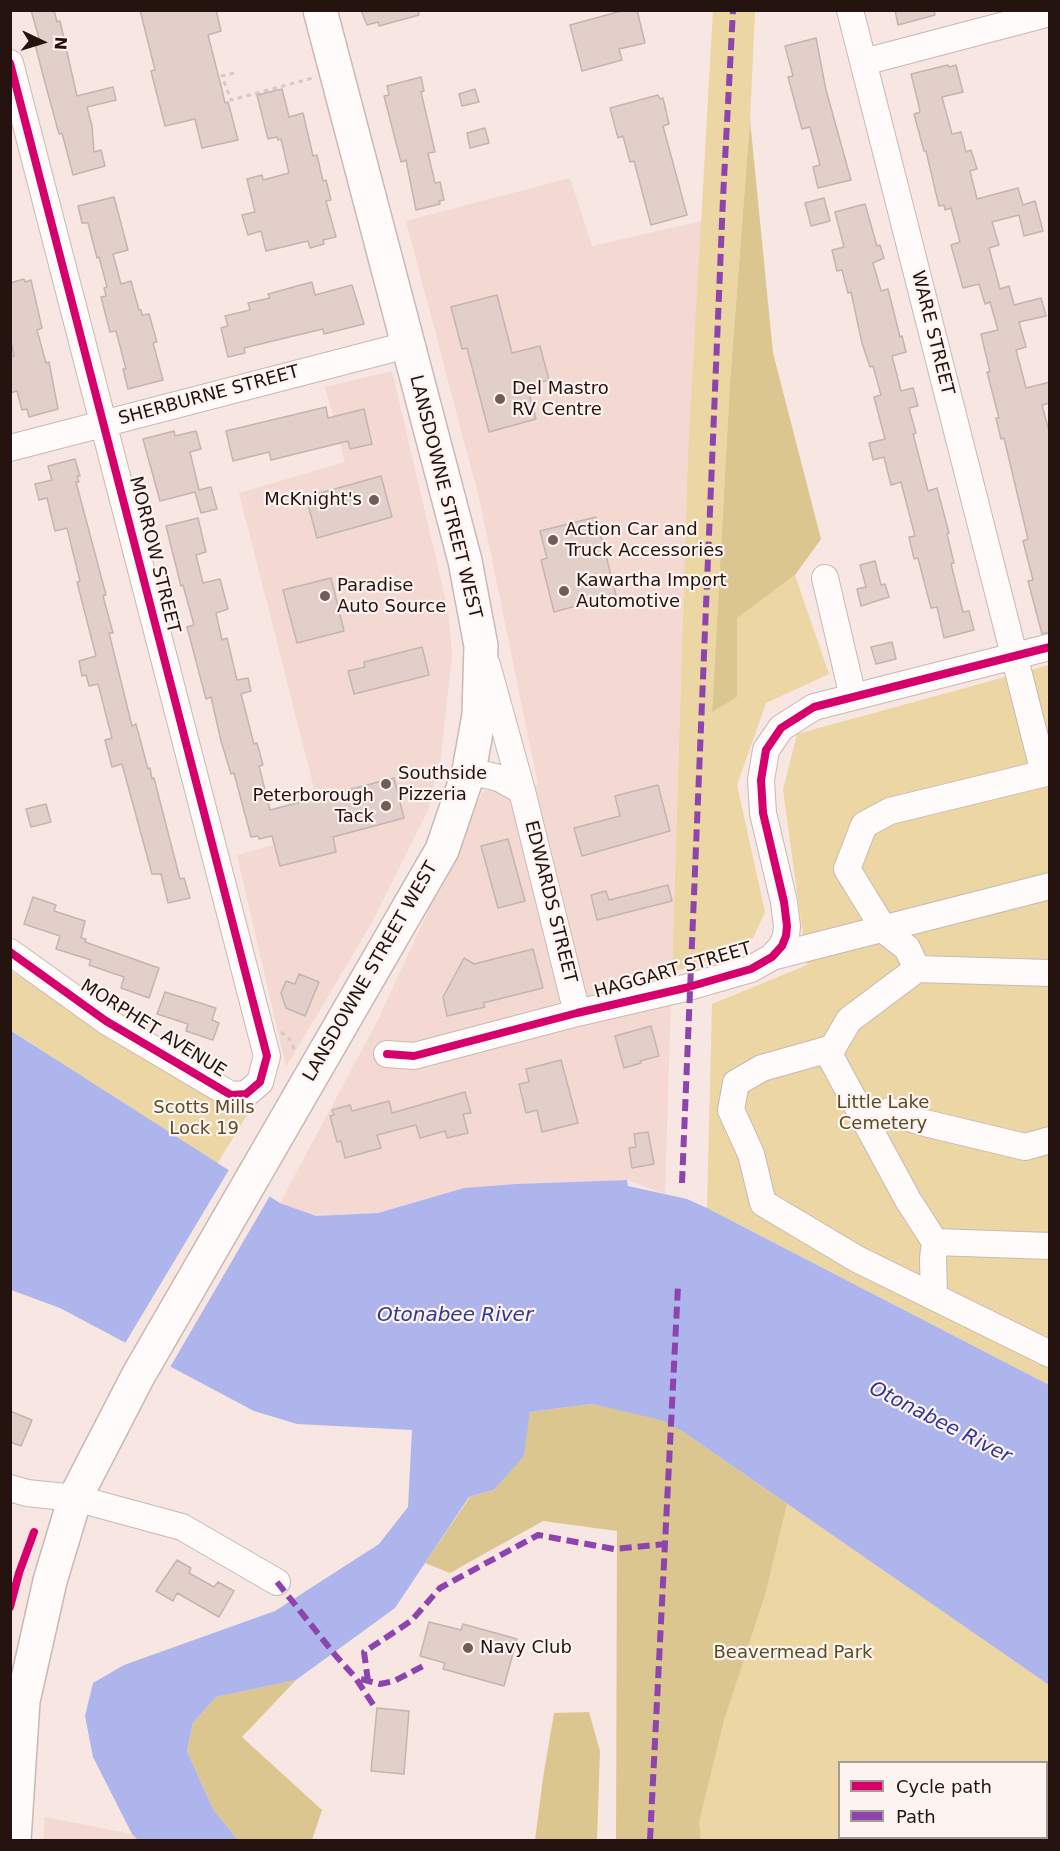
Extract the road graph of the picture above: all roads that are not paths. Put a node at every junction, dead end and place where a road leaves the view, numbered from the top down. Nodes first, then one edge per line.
1 (320, 10) edge
2 (850, 10) edge
3 (1050, 13) edge
4 (864, 62) junction
5 (10, 63) edge
6 (407, 345) junction
7 (105, 423) junction
8 (10, 448) edge
9 (825, 578) dead end
10 (481, 646) junction
11 (1050, 647) edge
12 (1014, 655) junction
13 (853, 697) junction
14 (469, 771) junction
15 (1047, 772) edge
16 (522, 790) junction
17 (1050, 886) edge
18 (884, 929) junction
19 (10, 952) edge
20 (772, 957) junction
21 (917, 969) junction
22 (1050, 973) edge
23 (577, 1013) junction
24 (833, 1048) junction
25 (387, 1054) dead end
26 (267, 1056) joint
27 (869, 1125) junction
28 (1050, 1140) edge
29 (934, 1242) junction
30 (1050, 1246) edge
31 (934, 1296) junction
32 (1050, 1354) edge
33 (10, 1488) edge
34 (75, 1498) junction
35 (277, 1582) dead end
36 (14, 1840) edge

1 - 6 main road, LANSDOWNE STREET WEST
2 - 4 street, WARE STREET
3 - 4 street
4 - 12 street, WARE STREET
5 - 7 street, MORROW STREET
6 - 7 street, SHERBURNE STREET
6 - 10 main road, LANSDOWNE STREET WEST
7 - 8 street, SHERBURNE STREET
7 - 26 street, MORROW STREET
9 - 13 street
10 - 14 main road, LANSDOWNE STREET WEST
10 - 16 street, EDWARDS STREET
11 - 12 street, HAGGART STREET
12 - 13 street, HAGGART STREET
12 - 15 street, WARE STREET
13 - 20 street, HAGGART STREET
14 - 16 street
14 - 34 main road, LANSDOWNE STREET WEST
15 - 18 street
16 - 23 street, EDWARDS STREET
17 - 18 street
18 - 20 street
18 - 21 street
19 - 26 street, MORPHET AVENUE
20 - 23 street, HAGGART STREET
21 - 22 street
21 - 24 street
23 - 25 street, HAGGART STREET
24 - 27 street
24 - 31 street
27 - 28 street
27 - 29 street
29 - 30 street
29 - 31 street
31 - 32 street
33 - 34 street
34 - 35 street
34 - 36 main road, LANSDOWNE STREET WEST

